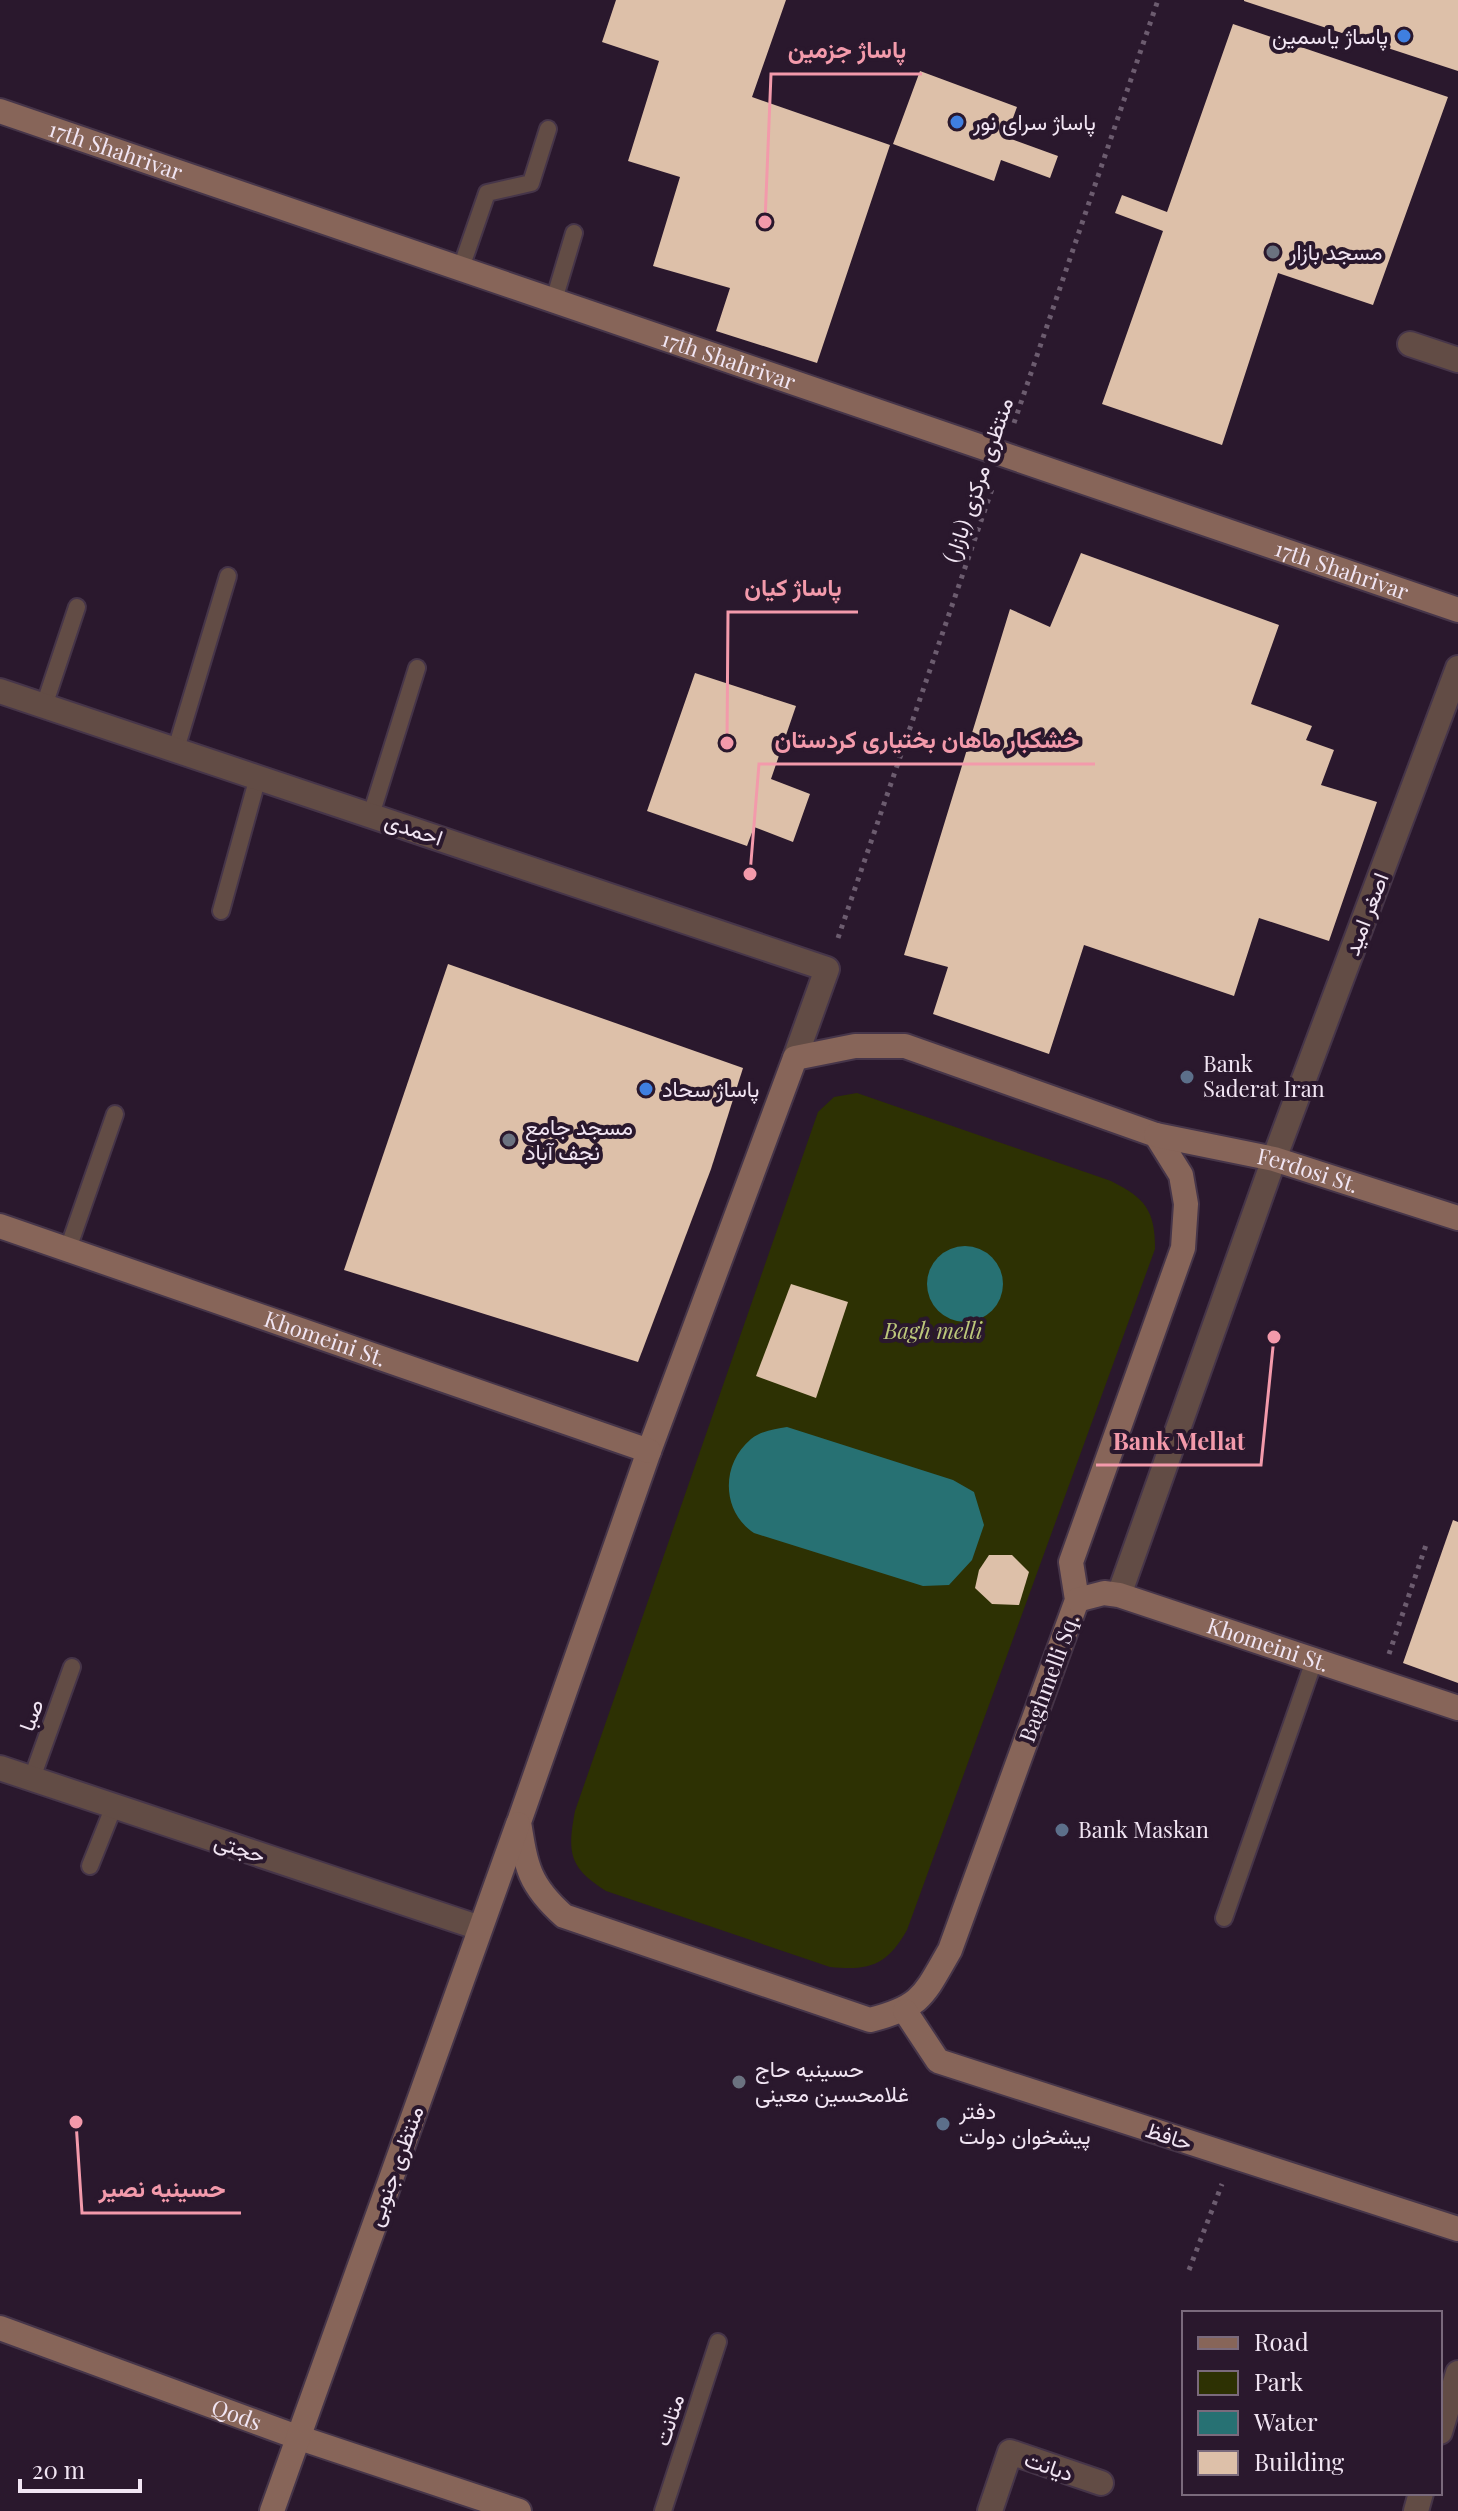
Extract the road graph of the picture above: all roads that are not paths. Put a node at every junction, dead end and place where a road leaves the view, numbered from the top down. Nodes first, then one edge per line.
1 (0, 111) edge
2 (548, 129) dead end
3 (574, 233) dead end
4 (461, 268) junction
5 (554, 300) junction
6 (1410, 344) dead end
7 (1458, 360) edge
8 (228, 576) dead end
9 (77, 607) dead end
10 (1458, 610) edge
11 (417, 668) dead end
12 (1458, 668) edge
13 (0, 691) edge
14 (44, 706) junction
15 (176, 749) junction
16 (258, 777) junction
17 (371, 815) junction
18 (221, 911) dead end
19 (795, 1058) junction
20 (115, 1114) dead end
21 (1156, 1135) junction
22 (1274, 1159) junction
23 (1458, 1218) edge
24 (0, 1226) edge
25 (68, 1249) junction
26 (649, 1451) junction
27 (1119, 1595) junction
28 (1077, 1600) junction
29 (1314, 1661) junction
30 (72, 1667) dead end
31 (1458, 1708) edge
32 (0, 1768) edge
33 (32, 1778) junction
34 (114, 1806) junction
35 (519, 1822) junction
36 (90, 1866) dead end
37 (1224, 1918) dead end
38 (480, 1928) junction
39 (905, 2011) junction
40 (1458, 2229) edge
41 (0, 2328) edge
42 (718, 2342) dead end
43 (1458, 2373) edge
44 (1442, 2425) edge
45 (297, 2437) junction
46 (1101, 2483) dead end
47 (272, 2511) edge
48 (519, 2511) edge
49 (663, 2511) edge
50 (990, 2511) edge

1 - 4 main road, 17th Shahrivar
2 - 4 lane
3 - 5 lane
4 - 5 main road, 17th Shahrivar
5 - 10 main road, 17th Shahrivar
6 - 7 street
8 - 15 lane
9 - 14 lane
11 - 17 lane
12 - 22 street, اصغر امید
13 - 14 street, احمدی
14 - 15 street, احمدی
15 - 16 street, احمدی
16 - 17 street, احمدی
16 - 18 lane
17 - 19 street, احمدی
19 - 21 main road
19 - 26 main road
20 - 25 lane
21 - 22 main road, Ferdosi St.
21 - 28 main road, Baghmelli Sq.
22 - 23 main road, Ferdosi St.
22 - 27 street, اصغر امید
24 - 25 main road, Khomeini St.
25 - 26 main road, Khomeini St.
26 - 35 main road
27 - 28 main road, Khomeini St.
27 - 29 main road, Khomeini St.
28 - 39 main road, Baghmelli Sq.
29 - 31 main road, Khomeini St.
29 - 37 lane
30 - 33 lane, صبا
32 - 33 street, حجتی
33 - 34 street, حجتی
34 - 36 lane
34 - 38 street, حجتی
35 - 38 main road, منتظری جنوبی
35 - 39 main road
38 - 45 main road, منتظری جنوبی
39 - 40 main road, حافظ
41 - 45 main road, Qods
42 - 49 lane, متانت
43 - 44 street
45 - 47 main road, منتظری جنوبی
45 - 48 main road, Qods
46 - 50 street, دیانت

